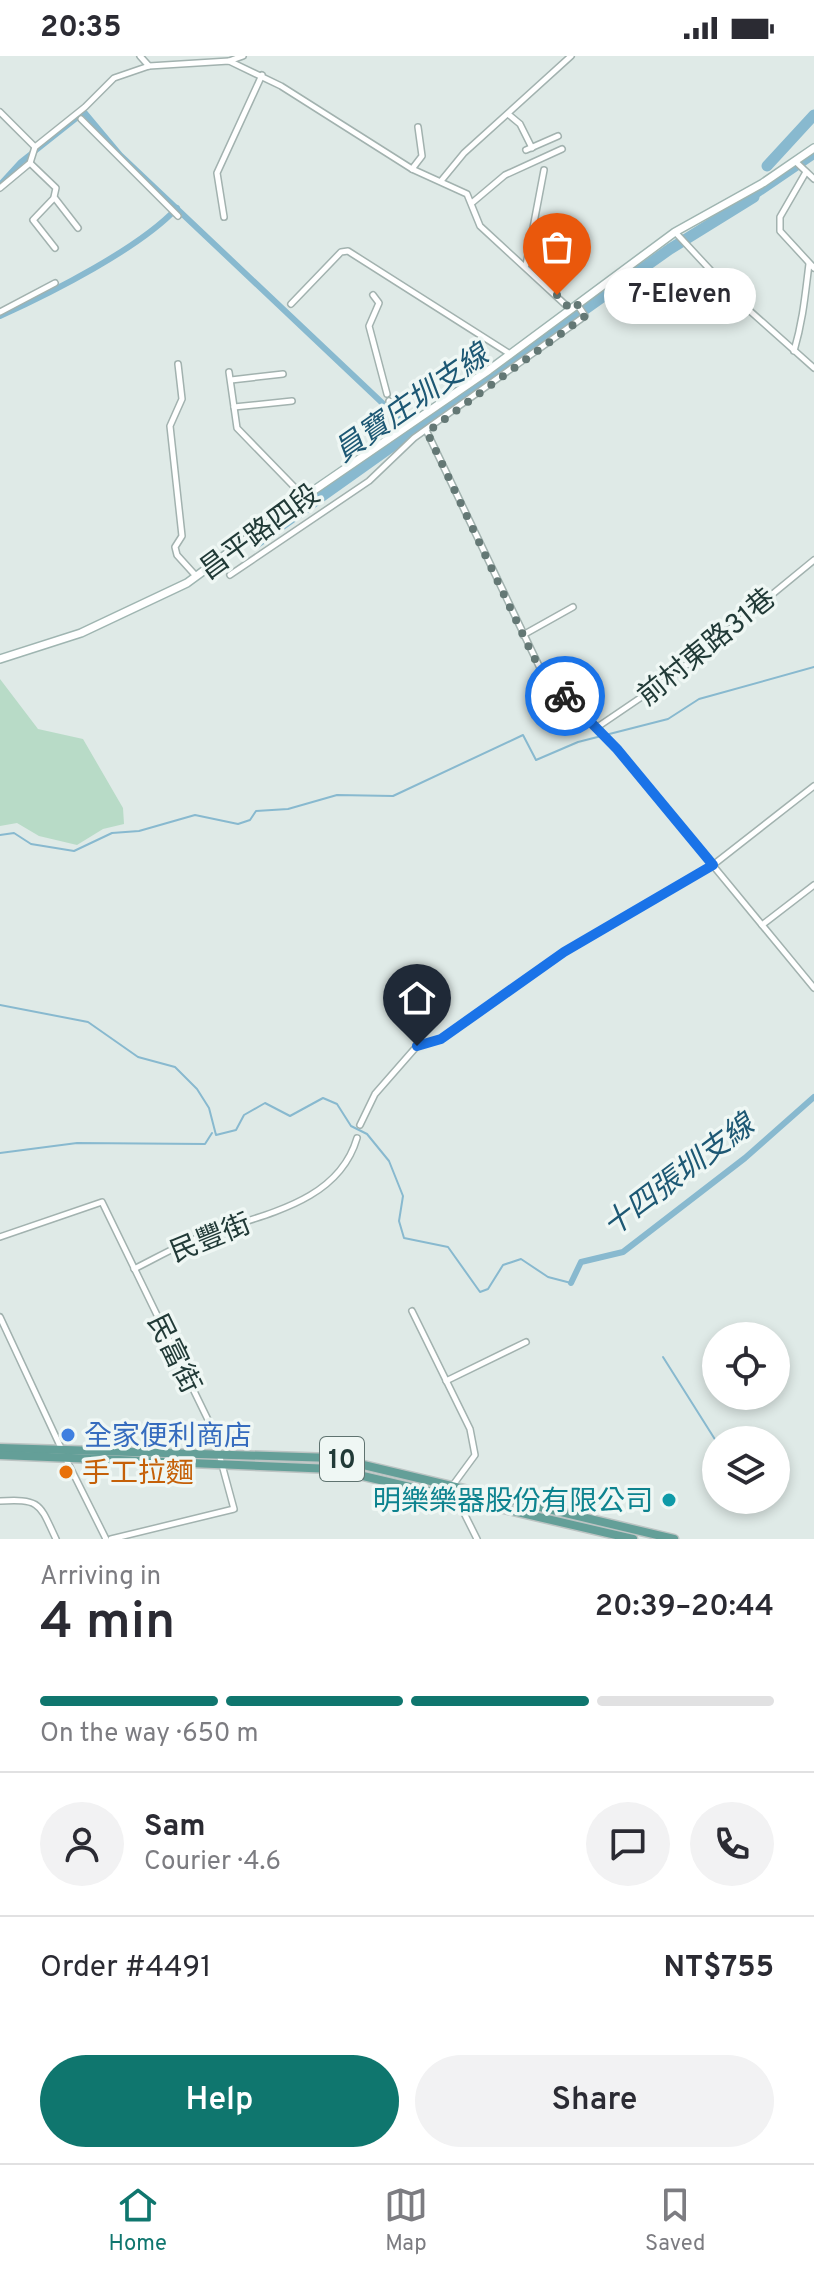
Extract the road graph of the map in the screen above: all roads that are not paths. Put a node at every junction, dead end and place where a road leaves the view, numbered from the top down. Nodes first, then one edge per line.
1 (140, 56) edge
2 (243, 56) edge
3 (571, 56) edge
4 (229, 61) junction
5 (149, 66) junction
6 (262, 75) junction
7 (0, 112) edge
8 (508, 114) junction
9 (81, 119) dead end
10 (418, 127) dead end
11 (558, 136) dead end
12 (814, 148) edge
13 (34, 149) junction
14 (562, 149) dead end
15 (31, 161) junction
16 (801, 167) junction
17 (412, 169) junction
18 (544, 170) dead end
19 (814, 179) edge
20 (441, 181) junction
21 (0, 188) edge
22 (54, 197) junction
23 (473, 202) junction
24 (178, 216) dead end
25 (224, 217) dead end
26 (78, 228) dead end
27 (675, 232) junction
28 (55, 248) dead end
29 (812, 265) edge
30 (526, 266) junction
31 (55, 283) dead end
32 (373, 295) dead end
33 (291, 304) dead end
34 (574, 306) junction
35 (0, 312) edge
36 (794, 351) junction
37 (510, 354) junction
38 (178, 364) dead end
39 (814, 368) edge
40 (229, 372) dead end
41 (283, 374) dead end
42 (231, 380) junction
43 (292, 401) dead end
44 (234, 407) junction
45 (413, 421) junction
46 (427, 432) junction
47 (304, 497) junction
48 (814, 560) edge
49 (230, 575) dead end
50 (196, 576) junction
51 (573, 607) dead end
52 (523, 635) junction
53 (0, 659) edge
54 (596, 728) junction
55 (814, 786) edge
56 (713, 865) junction
57 (814, 885) edge
58 (762, 925) junction
59 (814, 988) edge
60 (360, 1125) dead end
61 (357, 1138) dead end
62 (0, 1237) edge
63 (134, 1269) junction
64 (412, 1311) dead end
65 (0, 1317) edge
66 (526, 1342) dead end
67 (446, 1381) junction
68 (0, 1448) edge
69 (64, 1454) junction
70 (220, 1454) junction
71 (0, 1455) edge
72 (222, 1464) junction
73 (453, 1485) junction
74 (456, 1496) junction
75 (0, 1501) edge
76 (56, 1539) edge
77 (109, 1539) edge
78 (477, 1539) edge
79 (633, 1539) edge
80 (674, 1539) edge

1 - 5 street
2 - 4 street
3 - 8 street
4 - 5 street
4 - 6 street
5 - 13 street
6 - 17 street
6 - 25 street
7 - 13 street
8 - 11 street
8 - 20 street
9 - 24 street
10 - 17 street
12 - 16 street, 昌平路四段
13 - 15 street
14 - 23 street
15 - 21 street
15 - 22 street
16 - 19 street
16 - 27 street, 昌平路四段
16 - 29 street
17 - 20 street
18 - 30 street
20 - 23 street
22 - 26 street
22 - 28 street
23 - 30 street
27 - 34 street, 昌平路四段
27 - 36 street
29 - 36 street
30 - 34 street
31 - 35 street
32 - 45 street
33 - 37 street
34 - 37 street, 昌平路四段
34 - 46 street
36 - 39 street
37 - 45 street, 昌平路四段
38 - 50 street
40 - 42 street
41 - 42 street
42 - 44 street
43 - 44 street
44 - 47 street
45 - 47 street, 昌平路四段
46 - 49 street
46 - 52 street
47 - 50 street, 昌平路四段
48 - 54 street, 前村東路31巷
50 - 53 street, 昌平路四段
51 - 52 street
52 - 54 street
54 - 56 street
55 - 56 street
56 - 58 street
56 - 60 street
57 - 58 street
58 - 59 street
61 - 63 street, 民豐街
62 - 63 street, 民富街
63 - 70 street, 民富街
64 - 67 street
65 - 69 street
66 - 67 street
67 - 73 street
68 - 69 main road, 10
69 - 70 main road, 10
69 - 71 main road, 10
69 - 72 main road, 10
69 - 77 street
70 - 72 street, 民富街
70 - 73 main road, 10
72 - 74 main road, 10
72 - 77 street, 民富街
73 - 80 main road, 10
74 - 78 street
74 - 79 main road, 10
75 - 76 street

